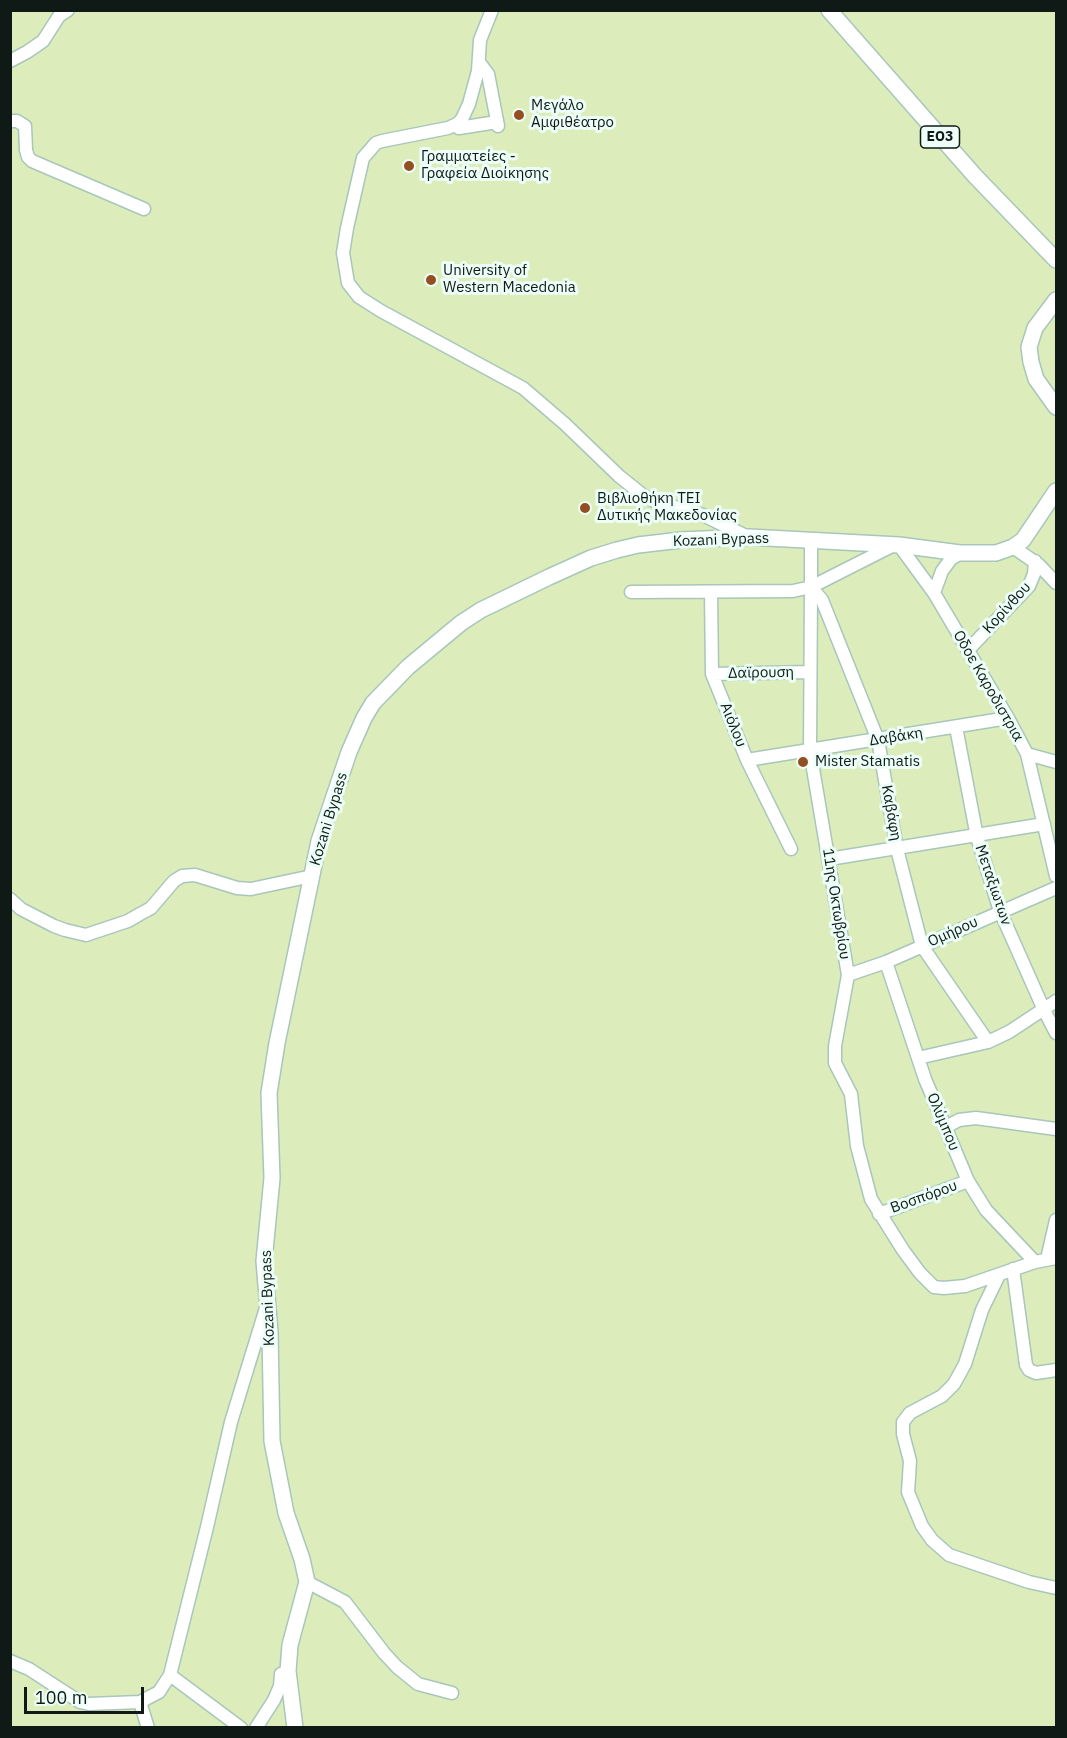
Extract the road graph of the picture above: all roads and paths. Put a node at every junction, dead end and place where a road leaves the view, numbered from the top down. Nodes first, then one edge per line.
1 (68, 10) edge
2 (492, 10) edge
3 (829, 10) edge
4 (840, 10) edge
5 (10, 61) edge
6 (479, 62) junction
7 (10, 121) edge
8 (457, 124) junction
9 (144, 209) dead end
10 (1056, 245) edge
11 (1056, 260) edge
12 (1055, 304) edge
13 (1056, 407) edge
14 (1056, 491) edge
15 (749, 537) junction
16 (811, 540) junction
17 (896, 545) junction
18 (1013, 547) junction
19 (960, 553) junction
20 (1035, 561) junction
21 (1056, 583) edge
22 (811, 587) junction
23 (631, 592) dead end
24 (711, 592) junction
25 (934, 593) junction
26 (968, 650) junction
27 (810, 672) junction
28 (712, 674) junction
29 (1008, 718) junction
30 (956, 728) junction
31 (878, 740) junction
32 (810, 751) junction
33 (1027, 754) junction
34 (747, 760) junction
35 (1056, 762) edge
36 (1044, 824) junction
37 (977, 837) junction
38 (791, 849) dead end
39 (897, 849) junction
40 (829, 860) junction
41 (312, 876) junction
42 (1056, 876) edge
43 (1056, 888) edge
44 (10, 899) edge
45 (1000, 911) junction
46 (922, 946) junction
47 (886, 962) junction
48 (848, 975) junction
49 (1056, 1001) edge
50 (1044, 1010) junction
51 (1056, 1034) edge
52 (988, 1042) junction
53 (918, 1058) junction
54 (946, 1127) junction
55 (1056, 1129) edge
56 (968, 1181) junction
57 (879, 1214) junction
58 (1056, 1220) edge
59 (1046, 1259) edge
60 (1013, 1269) junction
61 (999, 1275) junction
62 (267, 1305) junction
63 (1056, 1370) edge
64 (307, 1582) junction
65 (1056, 1588) edge
66 (10, 1661) edge
67 (288, 1671) junction
68 (170, 1675) junction
69 (452, 1693) dead end
70 (140, 1702) junction
71 (148, 1728) edge
72 (240, 1728) edge
73 (256, 1728) edge
74 (295, 1728) edge

1 - 5 street
2 - 6 street
3 - 11 main road, ΕΟ3
4 - 10 main road, ΕΟ3
6 - 8 street
6 - 8 street
7 - 9 street
8 - 15 street
12 - 13 main road
14 - 18 main road
15 - 16 main road, Kozani Bypass
15 - 41 main road, Kozani Bypass
16 - 17 main road, Kozani Bypass
16 - 22 street
17 - 19 main road, Kozani Bypass
17 - 22 street
17 - 25 street, Oδοε Καροδιστρια
18 - 19 main road, Kozani Bypass
18 - 20 street
19 - 25 street
20 - 21 street
20 - 26 street, Κορίνθου
22 - 24 street
22 - 27 street, 11ης Οκτωβρίου
22 - 31 street, Καβάφη
23 - 24 street
24 - 28 street, Αιόλου
25 - 26 street, Oδοε Καροδιστρια
26 - 29 street, Oδοε Καροδιστρια
27 - 28 street, Δαϊρουση
27 - 32 street, 11ης Οκτωβρίου
28 - 34 street, Αιόλου
29 - 30 street, Δαβάκη
29 - 33 street, Oδοε Καροδιστρια
30 - 31 street, Δαβάκη
30 - 37 street, Μεταξιωτων
31 - 32 street, Δαβάκη
31 - 39 street, Καβάφη
32 - 34 street, Δαβάκη
32 - 40 street, 11ης Οκτωβρίου
33 - 35 street, Oδοε Καροδιστρια
33 - 36 street
34 - 38 street, Αιόλου
36 - 37 street
36 - 42 street
37 - 39 street
37 - 45 street, Μεταξιωτων
39 - 40 street
39 - 46 street, Καβάφη
40 - 48 street, 11ης Οκτωβρίου
41 - 44 street
41 - 62 main road, Kozani Bypass
43 - 45 street, Ομήρου
45 - 46 street, Ομήρου
45 - 50 street, Μεταξιωτων
46 - 47 street, Ομήρου
46 - 52 street, Καβάφη
47 - 48 street, Ομήρου
47 - 53 street, Ολύμπου
48 - 57 street, 11ης Οκτωβρίου
49 - 50 street
50 - 51 street, Μεταξιωτων
50 - 52 street
52 - 53 street
53 - 54 street, Ολύμπου
54 - 55 street
54 - 56 street, Ολύμπου
56 - 57 street, Βοσπόρου
56 - 59 street, Ολύμπου
57 - 61 street, 11ης Οκτωβρίου
58 - 59 street
59 - 60 street
60 - 61 street
60 - 63 street
61 - 65 street
62 - 64 main road, Kozani Bypass
62 - 68 street
64 - 67 main road, Kozani Bypass
64 - 69 street
66 - 70 street
67 - 73 street
67 - 74 main road, Kozani Bypass
68 - 70 street
68 - 72 street
70 - 71 street

